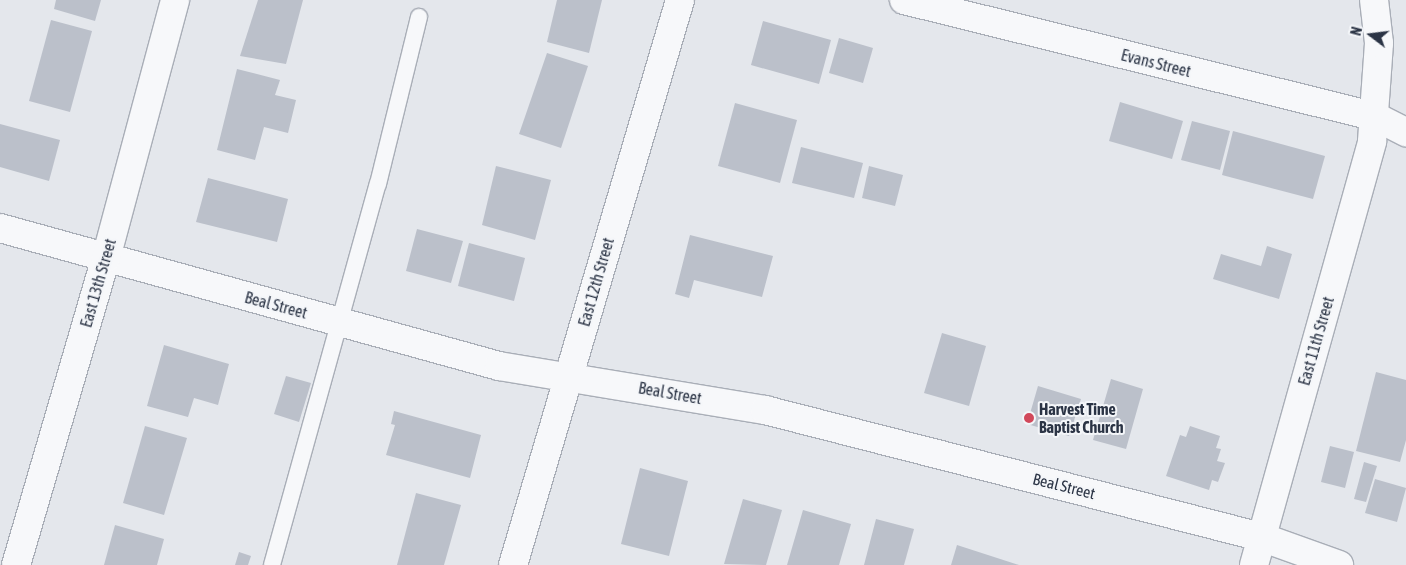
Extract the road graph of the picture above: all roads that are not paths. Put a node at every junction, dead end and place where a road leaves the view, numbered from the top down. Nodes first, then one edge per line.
1 (175, 0) edge
2 (680, 0) edge
3 (904, 0) edge
4 (1374, 0) edge
5 (419, 17) dead end
6 (1376, 117) junction
7 (1406, 132) edge
8 (0, 228) edge
9 (106, 258) junction
10 (339, 322) junction
11 (570, 376) junction
12 (1261, 537) junction
13 (16, 565) edge
14 (272, 565) edge
15 (513, 565) edge
16 (1254, 565) edge
17 (1339, 565) edge

1 - 9 street, East 13th Street
2 - 11 street, East 12th Street
3 - 6 street, Evans Street
4 - 6 street, East 11th Street
5 - 10 lane
6 - 7 street, Evans Street
6 - 12 street, East 11th Street
8 - 9 street, Beal Street
9 - 10 street, Beal Street
9 - 13 street, East 13th Street
10 - 11 street, Beal Street
10 - 14 lane
11 - 12 street, Beal Street
11 - 15 street, East 12th Street
12 - 16 street, East 11th Street
12 - 17 street, Beal Street

